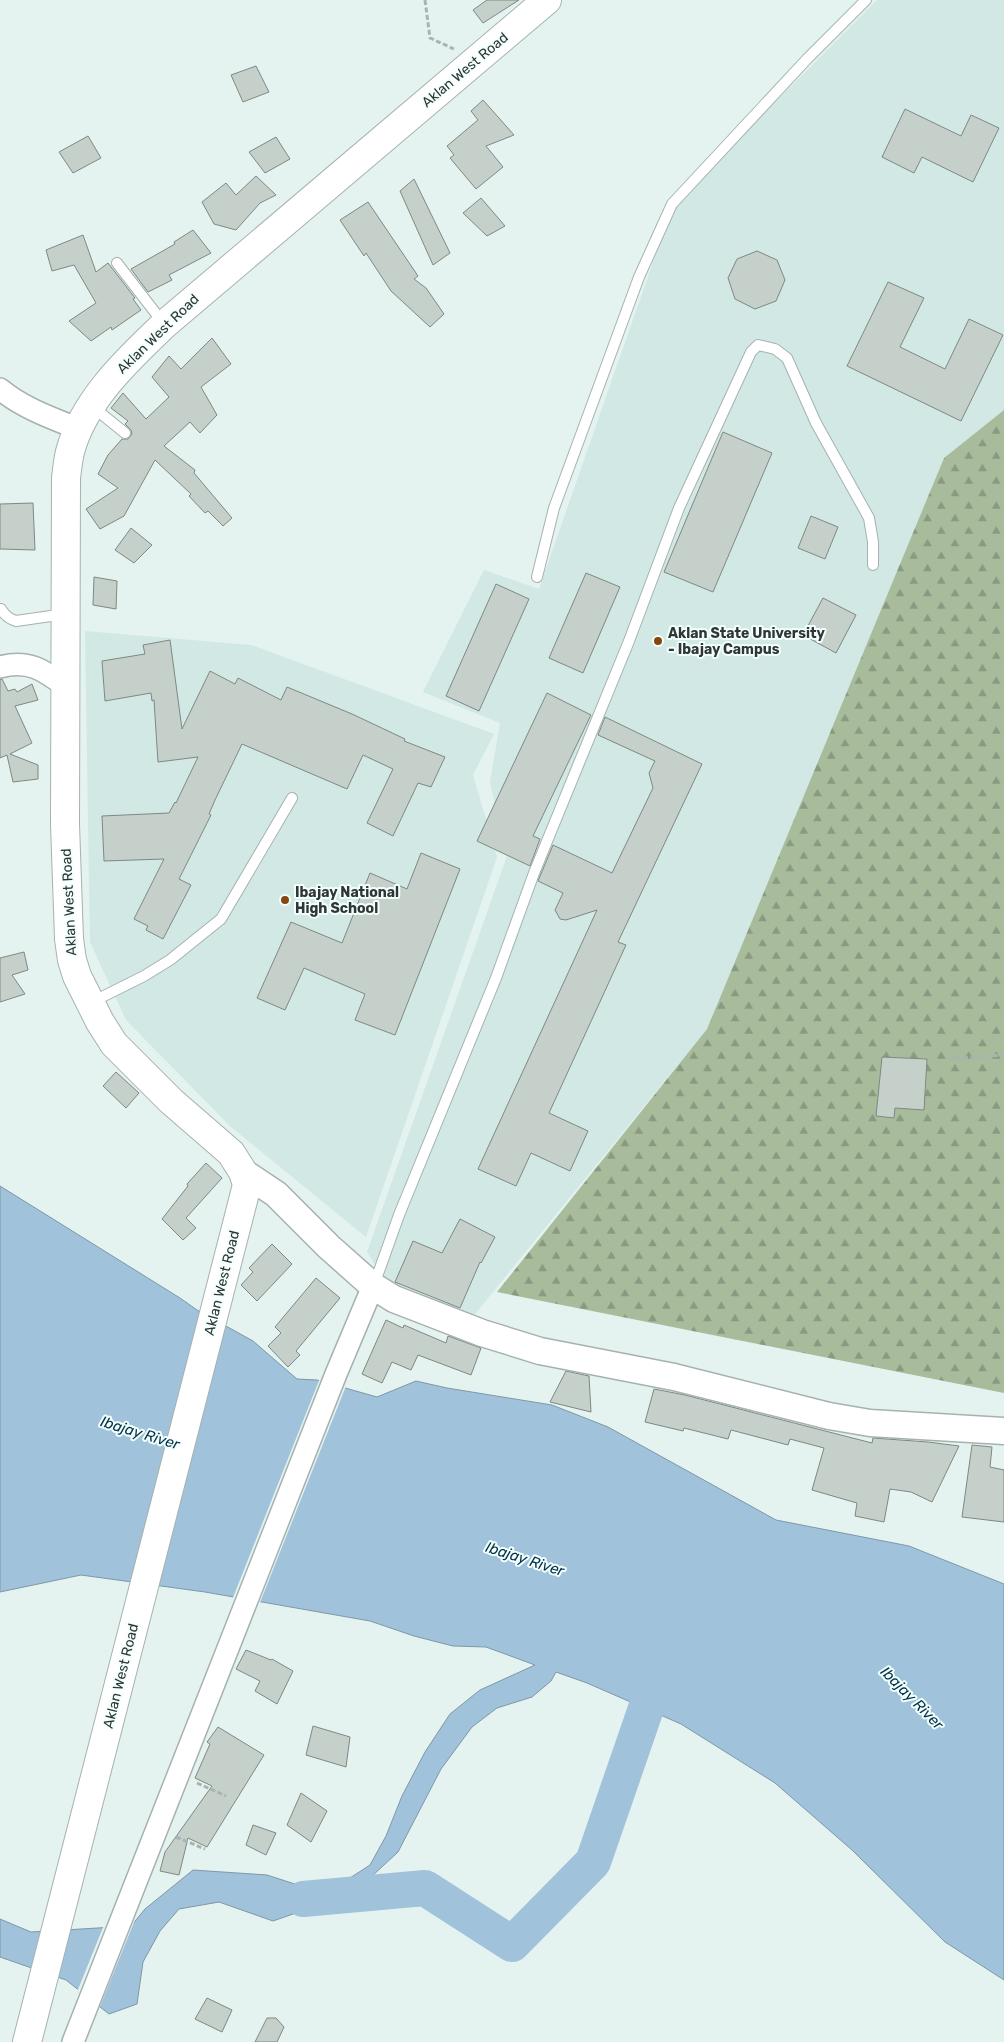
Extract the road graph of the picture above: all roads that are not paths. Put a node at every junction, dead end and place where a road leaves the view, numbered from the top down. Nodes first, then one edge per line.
1 (547, 0) edge
2 (866, 0) edge
3 (117, 264) dead end
4 (165, 324) junction
5 (0, 389) edge
6 (86, 418) junction
7 (125, 433) dead end
8 (873, 566) dead end
9 (537, 577) dead end
10 (1, 609) dead end
11 (66, 614) junction
12 (0, 667) edge
13 (66, 687) junction
14 (292, 798) dead end
15 (91, 1003) junction
16 (243, 1172) junction
17 (373, 1286) junction
18 (1004, 1431) edge
19 (76, 2035) edge
20 (27, 2042) edge

1 - 4 main road, Aklan West Road
2 - 9 lane
3 - 4 lane
4 - 6 main road, Aklan West Road
5 - 6 street
6 - 7 lane
6 - 11 main road, Aklan West Road
8 - 17 lane
10 - 11 lane
11 - 13 main road, Aklan West Road
12 - 13 street
13 - 15 main road, Aklan West Road
14 - 15 lane
15 - 16 main road, Aklan West Road
16 - 17 street
16 - 20 main road, Aklan West Road
17 - 18 street
17 - 19 street

